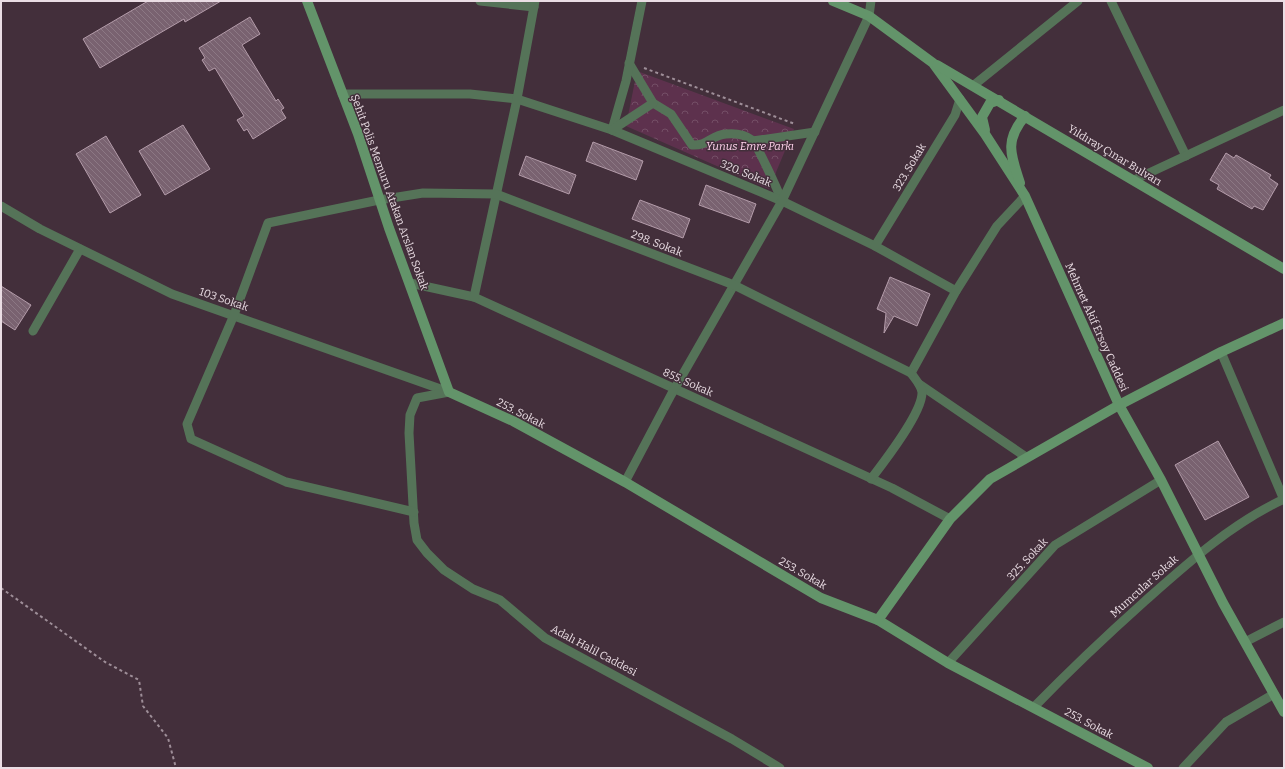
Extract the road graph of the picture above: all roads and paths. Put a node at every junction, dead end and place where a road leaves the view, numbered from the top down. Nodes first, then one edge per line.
1 (307, 1) edge
2 (480, 1) edge
3 (642, 1) edge
4 (833, 1) edge
5 (871, 1) edge
6 (1078, 1) edge
7 (1111, 1) edge
8 (534, 4) edge
9 (869, 16) junction
10 (629, 63) junction
11 (933, 63) junction
12 (974, 86) junction
13 (342, 94) junction
14 (517, 99) junction
15 (960, 99) junction
16 (999, 100) junction
17 (653, 104) junction
18 (1284, 110) edge
19 (1025, 116) junction
20 (612, 130) junction
21 (815, 132) junction
22 (985, 134) junction
23 (754, 141) junction
24 (692, 146) junction
25 (1186, 156) junction
26 (684, 161) junction
27 (1134, 180) junction
28 (496, 194) junction
29 (1025, 196) junction
30 (379, 200) junction
31 (782, 201) junction
32 (1, 206) edge
33 (875, 246) junction
34 (80, 249) junction
35 (1284, 269) edge
36 (410, 283) junction
37 (734, 285) junction
38 (956, 291) junction
39 (474, 297) junction
40 (234, 315) junction
41 (1284, 323) edge
42 (33, 331) dead end
43 (1222, 352) junction
44 (911, 373) junction
45 (919, 384) junction
46 (676, 389) junction
47 (449, 392) junction
48 (1119, 405) junction
49 (1026, 457) junction
50 (871, 478) junction
51 (1161, 480) junction
52 (625, 482) junction
53 (1284, 499) edge
54 (414, 512) junction
55 (950, 519) junction
56 (1198, 554) junction
57 (1, 588) edge
58 (878, 620) junction
59 (1284, 622) edge
60 (1245, 642) junction
61 (948, 662) junction
62 (1274, 694) junction
63 (1034, 707) junction
64 (1284, 712) edge
65 (176, 768) edge
66 (780, 768) edge
67 (1148, 768) edge
68 (1183, 768) edge

1 - 13 street, Şehit Polis Memuru Atakan Arslan Sokak
2 - 8 street
3 - 10 street
4 - 9 street, Mehmet Akif Ersoy Caddesi
5 - 9 street
6 - 12 street
7 - 25 street
8 - 14 street
9 - 11 street, Mehmet Akif Ersoy Caddesi
9 - 21 street
10 - 17 street
10 - 20 street
10 - 21 path
11 - 12 street, Yıldıray Çınar Bulvarı
11 - 15 street, Mehmet Akif Ersoy Caddesi
12 - 16 street, Yıldıray Çınar Bulvarı
13 - 14 street, 320. Sokak
13 - 30 street, Şehit Polis Memuru Atakan Arslan Sokak
14 - 20 street, 320. Sokak
14 - 28 street
15 - 22 street, Mehmet Akif Ersoy Caddesi
15 - 33 street, 323. Sokak
16 - 19 street, Yıldıray Çınar Bulvarı
16 - 22 street
17 - 20 street
17 - 24 street
18 - 25 street
19 - 27 street, Yıldıray Çınar Bulvarı
19 - 29 street
20 - 26 street, 320. Sokak
21 - 23 street
21 - 31 street
22 - 29 street, Mehmet Akif Ersoy Caddesi
23 - 24 street
23 - 31 street
24 - 26 street
25 - 27 street
26 - 31 street, 320. Sokak
27 - 35 street, Yıldıray Çınar Bulvarı
28 - 30 street, 298. Sokak
28 - 37 street, 298. Sokak
28 - 39 street
29 - 38 street
29 - 48 street, Mehmet Akif Ersoy Caddesi
30 - 36 street, Şehit Polis Memuru Atakan Arslan Sokak
30 - 40 street, 298. Sokak
31 - 33 street, 320. Sokak
31 - 37 street
32 - 34 street, 103 Sokak
33 - 38 street, 320. Sokak
34 - 40 street, 103 Sokak
34 - 42 street
36 - 39 street, 855. Sokak
36 - 47 street, Şehit Polis Memuru Atakan Arslan Sokak
37 - 44 street, 298. Sokak
37 - 46 street
38 - 44 street
39 - 46 street, 855. Sokak
40 - 47 street, 103 Sokak
40 - 54 street
41 - 43 street
43 - 48 street
43 - 53 street
44 - 45 street
45 - 49 street
45 - 50 street
46 - 50 street, 855. Sokak
46 - 52 street
47 - 52 street, 253. Sokak
47 - 54 street, Adalı Halil Caddesi
48 - 49 street
48 - 51 street, Mehmet Akif Ersoy Caddesi
49 - 55 street
50 - 55 street, 855. Sokak
51 - 56 street, Mehmet Akif Ersoy Caddesi
51 - 61 street, 325. Sokak
52 - 58 street, 253. Sokak
53 - 56 street, Mumcular Sokak
54 - 66 street, Adalı Halil Caddesi
55 - 58 street
56 - 60 street, Mehmet Akif Ersoy Caddesi
56 - 63 street, Mumcular Sokak
57 - 65 path
58 - 61 street, 253. Sokak
59 - 60 street
60 - 62 street, Mehmet Akif Ersoy Caddesi
61 - 63 street, 253. Sokak
62 - 64 street, Mehmet Akif Ersoy Caddesi
62 - 68 street
63 - 67 street, 253. Sokak

